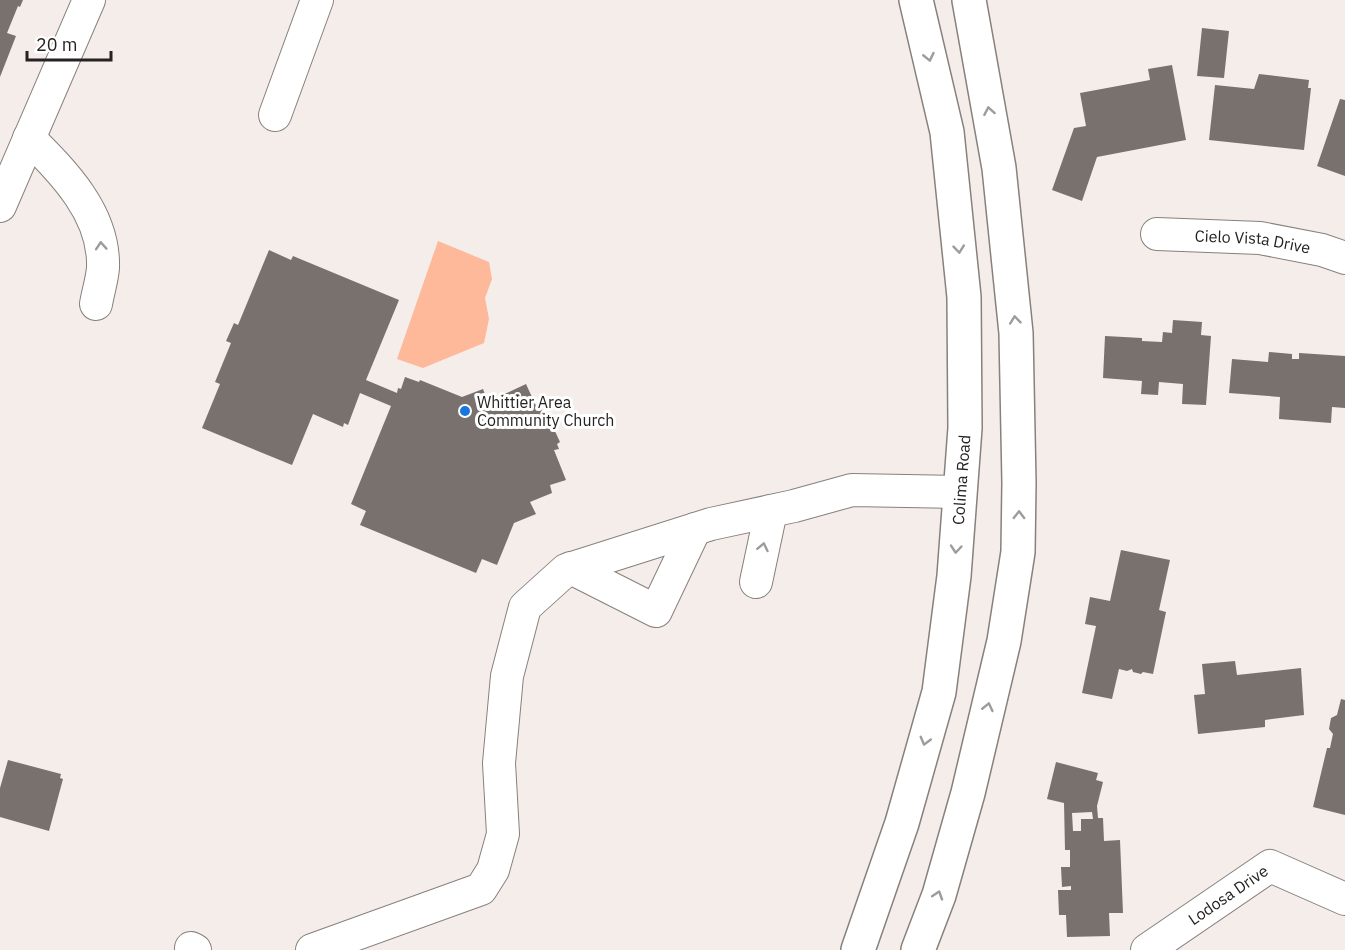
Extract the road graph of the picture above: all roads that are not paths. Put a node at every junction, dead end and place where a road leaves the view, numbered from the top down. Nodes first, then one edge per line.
1 (89, 0) edge
2 (317, 0) edge
3 (916, 0) edge
4 (969, 0) edge
5 (274, 115) dead end
6 (29, 138) junction
7 (0, 206) edge
8 (1157, 234) dead end
9 (1345, 258) edge
10 (96, 304) dead end
11 (960, 492) junction
12 (771, 511) junction
13 (695, 529) junction
14 (571, 568) junction
15 (756, 582) dead end
16 (1345, 899) edge
17 (312, 950) edge
18 (858, 950) edge
19 (918, 950) edge
20 (1147, 950) edge

1 - 6 street
2 - 5 street
3 -> 11 main road, Colima Road
19 -> 4 main road
6 - 7 street
10 -> 6 street
8 - 9 street, Cielo Vista Drive
11 - 12 street
11 -> 18 main road, Colima Road
12 - 13 street
15 -> 12 street
13 - 14 street
13 - 14 street
14 - 17 street
16 - 20 street, Lodosa Drive

